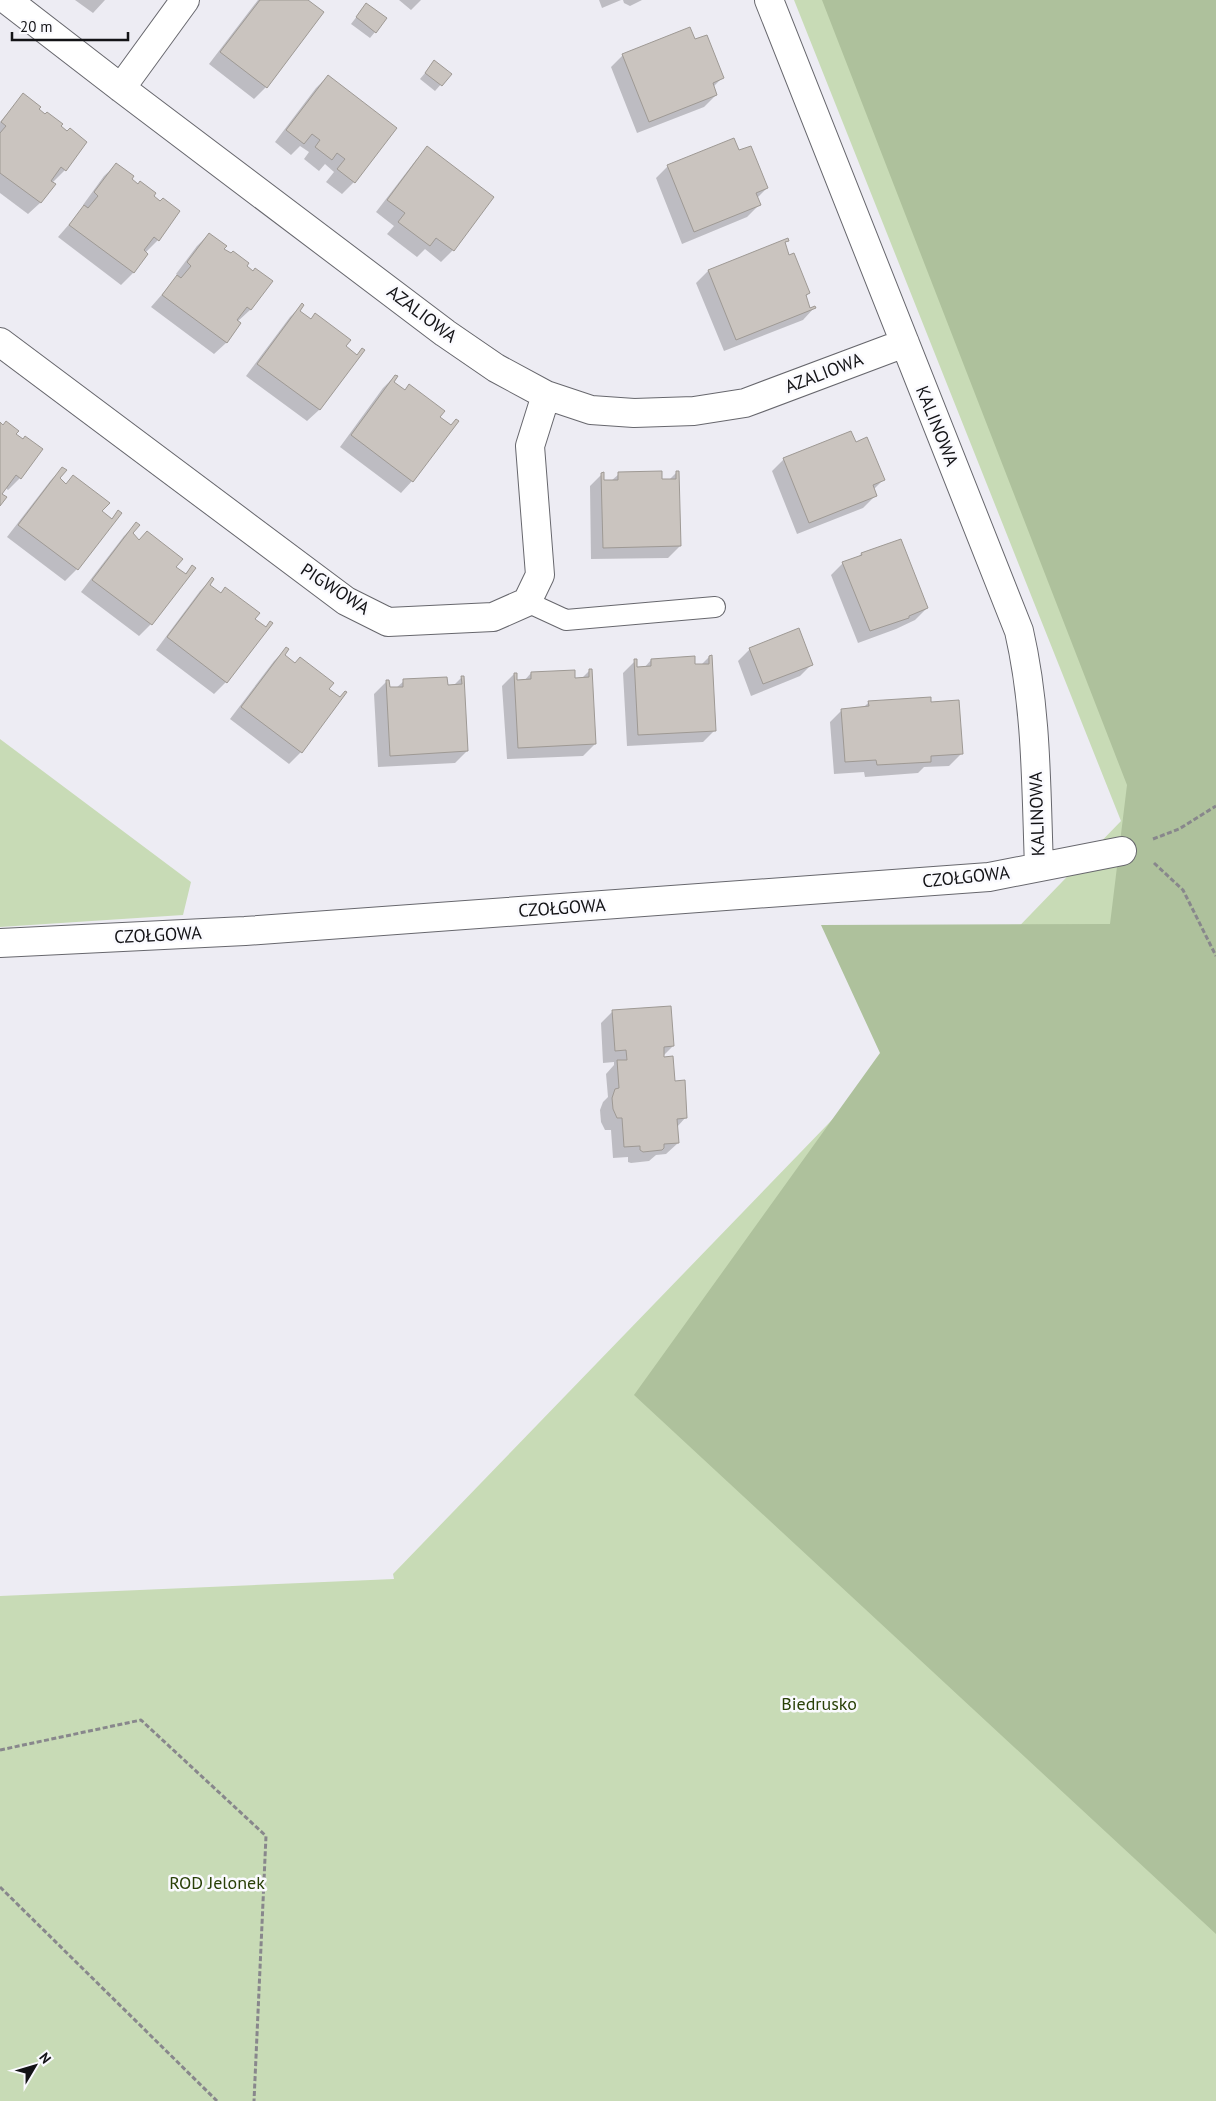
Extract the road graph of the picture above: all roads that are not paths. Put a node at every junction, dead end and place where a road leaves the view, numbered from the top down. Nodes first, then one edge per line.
1 (7, 0) edge
2 (185, 0) edge
3 (769, 0) edge
4 (121, 88) junction
5 (0, 342) edge
6 (904, 343) junction
7 (546, 395) junction
8 (526, 602) junction
9 (715, 607) dead end
10 (1122, 852) road end
11 (1039, 867) junction
12 (0, 943) edge

1 - 4 street, AZALIOWA
2 - 4 street
3 - 6 street, KALINOWA
4 - 7 street, AZALIOWA
5 - 8 street, PIGWOWA
6 - 7 street, AZALIOWA
6 - 11 street, KALINOWA
7 - 8 street
8 - 9 lane
10 - 11 street, CZOŁGOWA
11 - 12 street, CZOŁGOWA

